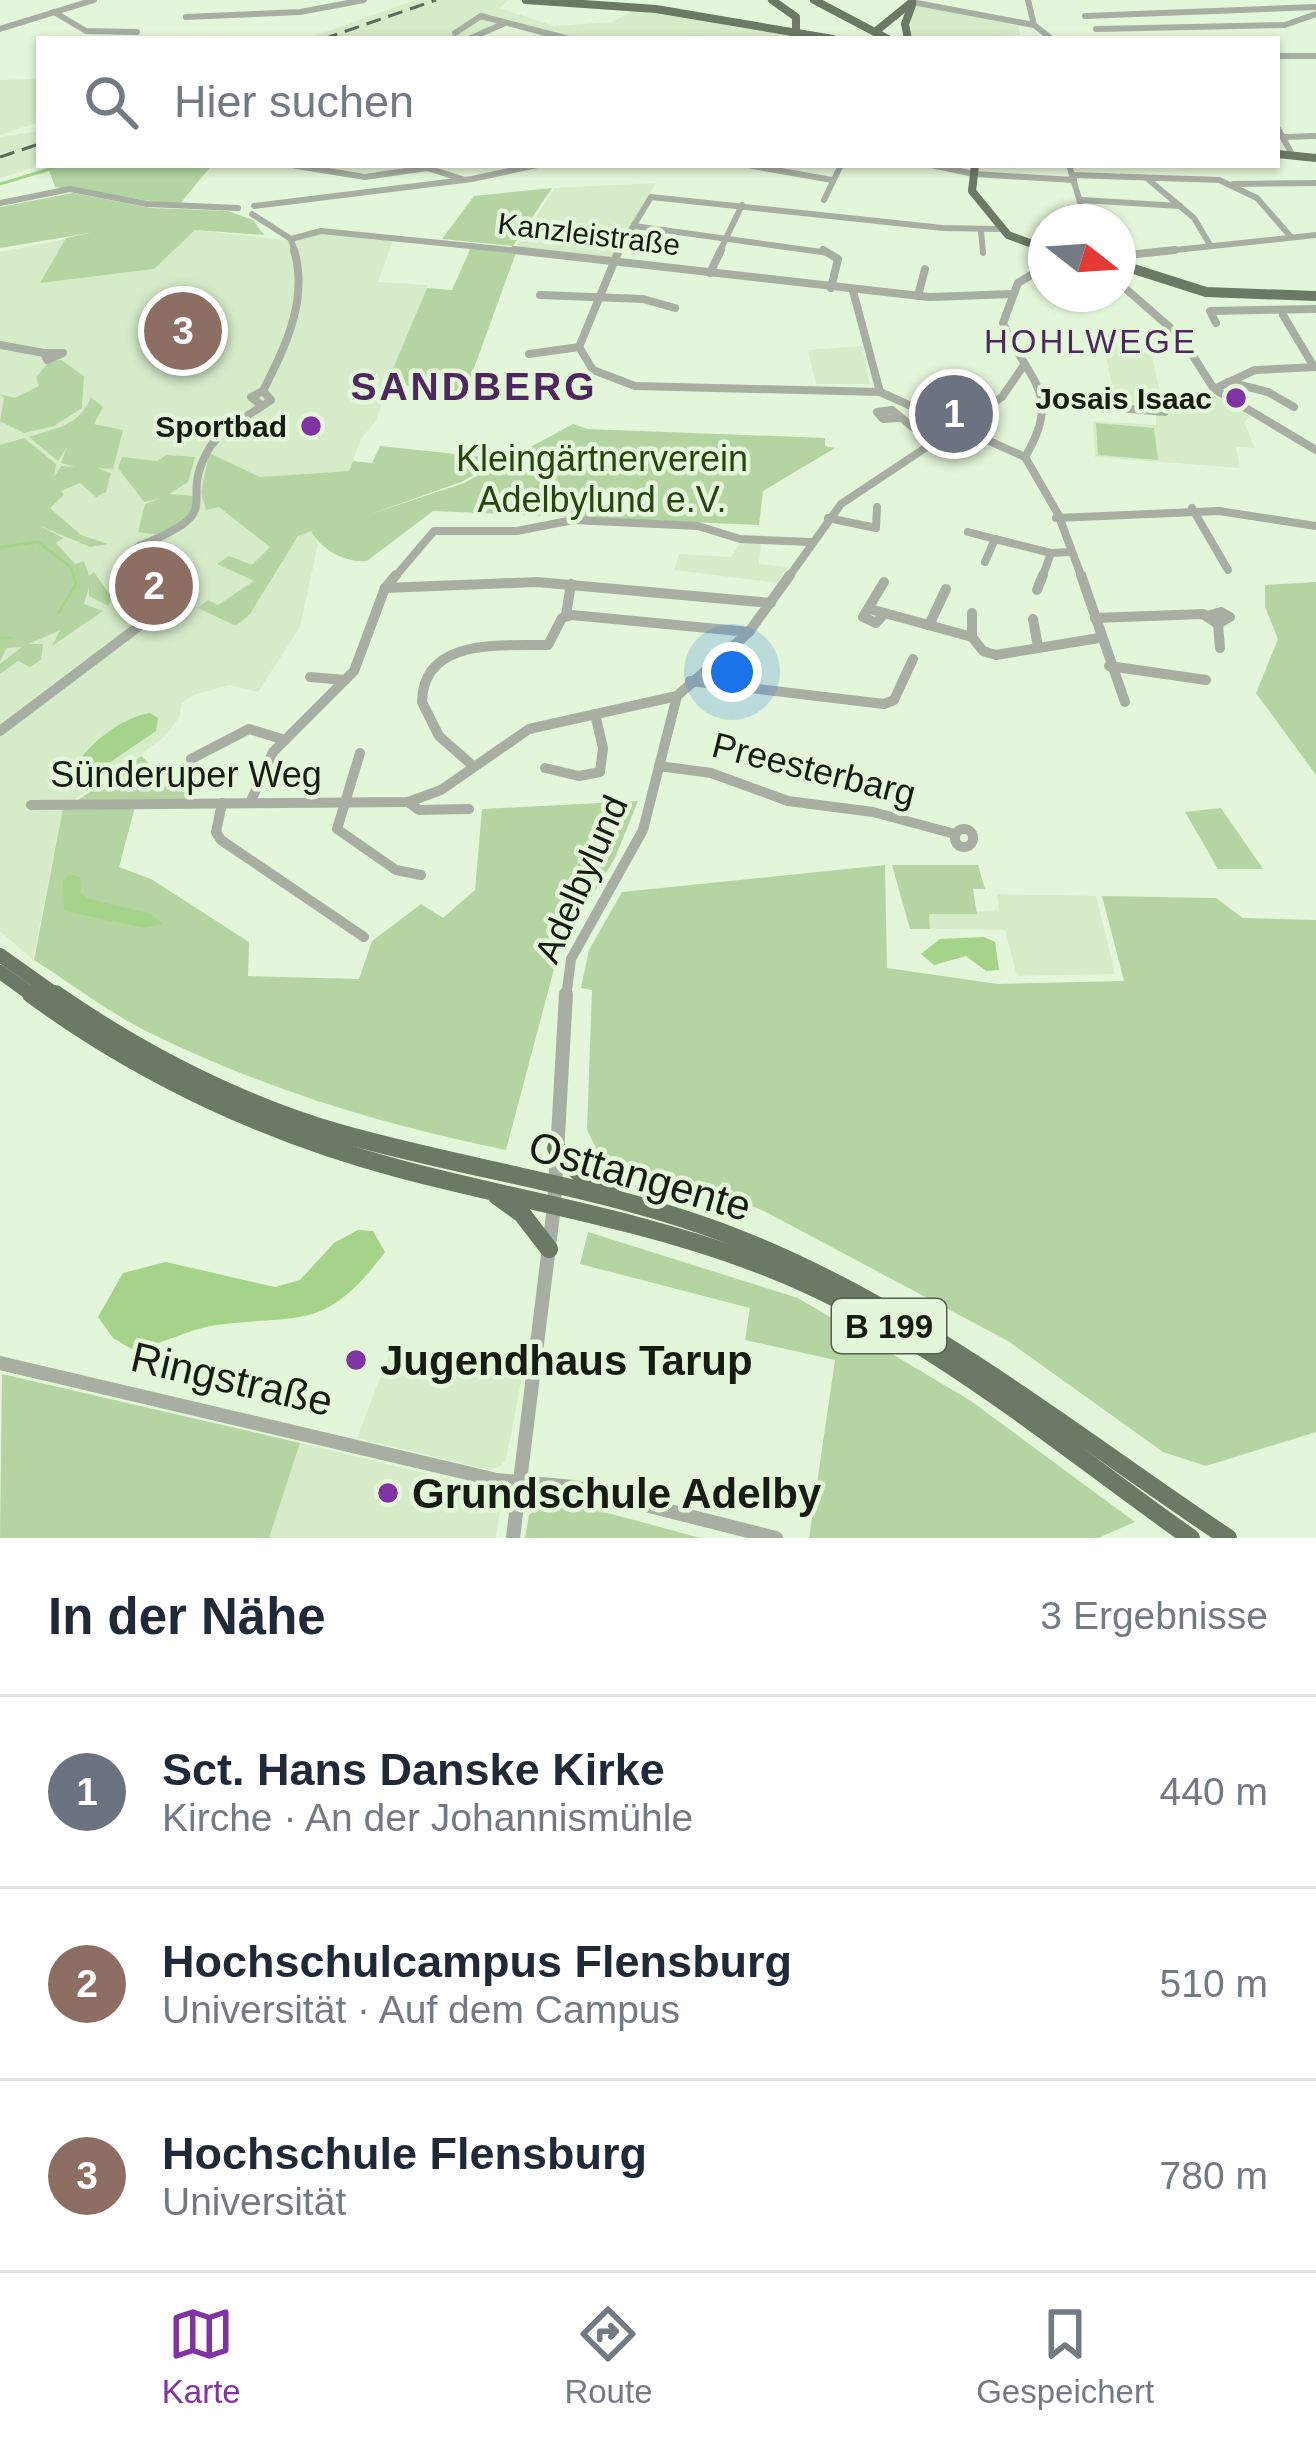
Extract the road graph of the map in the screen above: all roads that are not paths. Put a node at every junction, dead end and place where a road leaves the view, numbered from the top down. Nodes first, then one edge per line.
1 (94, 0) edge
2 (364, 0) edge
3 (526, 0) edge
4 (772, 0) edge
5 (814, 0) edge
6 (1028, 0) edge
7 (1076, 0) edge
8 (912, 1) edge
9 (555, 2) edge
10 (635, 3) edge
11 (1316, 10) edge
12 (54, 12) junction
13 (1085, 16) junction
14 (186, 17) dead end
15 (505, 23) junction
16 (1034, 25) junction
17 (0, 28) edge
18 (1096, 29) junction
19 (136, 32) dead end
20 (444, 34) dead end
21 (798, 35) edge
22 (452, 36) edge
23 (457, 36) edge
24 (476, 36) edge
25 (557, 36) edge
26 (876, 36) edge
27 (905, 36) edge
28 (1048, 36) edge
29 (1114, 36) edge
30 (1280, 56) edge
31 (1316, 56) edge
32 (1280, 131) edge
33 (1316, 136) edge
34 (1285, 137) junction
35 (1280, 152) edge
36 (1293, 154) junction
37 (1316, 156) edge
38 (326, 168) edge
39 (428, 168) edge
40 (428, 168) edge
41 (522, 168) edge
42 (764, 168) edge
43 (839, 168) edge
44 (975, 170) edge
45 (1072, 173) edge
46 (463, 180) junction
47 (832, 180) junction
48 (1149, 180) junction
49 (1316, 183) edge
50 (1232, 184) junction
51 (824, 200) dead end
52 (1082, 200) junction
53 (0, 203) edge
54 (1083, 204) edge
55 (742, 205) junction
56 (1180, 206) junction
57 (253, 210) junction
58 (634, 226) junction
59 (1001, 229) junction
60 (981, 231) junction
61 (1316, 235) edge
62 (1291, 237) junction
63 (727, 238) junction
64 (291, 239) junction
65 (1028, 241) edge
66 (1210, 245) junction
67 (983, 254) dead end
68 (1136, 257) edge
69 (612, 261) junction
70 (1136, 267) edge
71 (926, 269) dead end
72 (710, 273) junction
73 (1028, 277) edge
74 (831, 289) junction
75 (853, 291) junction
76 (1013, 294) junction
77 (540, 295) dead end
78 (599, 296) junction
79 (1316, 296) edge
80 (926, 297) junction
81 (1136, 298) edge
82 (674, 308) dead end
83 (1316, 308) edge
84 (1281, 312) junction
85 (1216, 323) dead end
86 (0, 345) edge
87 (579, 347) junction
88 (44, 353) dead end
89 (529, 353) dead end
90 (1024, 365) junction
91 (1315, 367) edge
92 (1228, 382) junction
93 (1214, 389) junction
94 (880, 392) junction
95 (1046, 402) junction
96 (1294, 407) dead end
97 (1165, 412) dead end
98 (901, 419) dead end
99 (956, 427) junction
100 (932, 443) junction
101 (1316, 450) edge
102 (1025, 457) junction
103 (878, 507) dead end
104 (1192, 508) junction
105 (827, 518) junction
106 (1056, 518) junction
107 (1316, 526) edge
108 (968, 532) dead end
109 (995, 539) junction
110 (811, 542) junction
111 (1071, 552) junction
112 (1051, 553) junction
113 (985, 562) dead end
114 (1228, 570) dead end
115 (884, 582) dead end
116 (571, 584) junction
117 (385, 587) junction
118 (946, 589) dead end
119 (1037, 590) dead end
120 (771, 603) junction
121 (972, 613) dead end
122 (566, 616) junction
123 (1095, 618) junction
124 (1033, 619) dead end
125 (928, 625) junction
126 (749, 632) junction
127 (972, 637) junction
128 (1100, 638) junction
129 (1038, 647) junction
130 (1220, 648) dead end
131 (913, 659) dead end
132 (1109, 666) junction
133 (310, 677) dead end
134 (345, 680) junction
135 (1206, 680) dead end
136 (690, 681) junction
137 (677, 696) junction
138 (1126, 702) dead end
139 (595, 714) junction
140 (0, 730) edge
141 (285, 740) junction
142 (359, 753) dead end
143 (191, 759) dead end
144 (472, 765) junction
145 (659, 766) junction
146 (545, 768) dead end
147 (408, 802) junction
148 (222, 803) junction
149 (250, 803) junction
150 (341, 803) junction
151 (31, 805) dead end
152 (469, 809) dead end
153 (955, 834) dead end
154 (421, 875) dead end
155 (364, 937) dead end
156 (0, 955) edge
157 (0, 972) edge
158 (556, 1148) junction
159 (488, 1190) junction
160 (554, 1197) junction
161 (629, 1206) junction
162 (549, 1249) junction
163 (0, 1363) edge
164 (518, 1481) junction
165 (513, 1538) edge
166 (776, 1538) edge
167 (1191, 1538) edge
168 (1228, 1538) edge

1 - 12 street
2 - 14 street
3 - 9 main road
4 - 21 main road
5 - 26 main road
6 - 16 street
7 - 13 street
8 - 16 street
8 - 26 main road
8 - 27 main road
9 - 10 main road
10 - 21 main road
11 - 13 street
11 - 18 street
12 - 17 street
12 - 19 street
13 - 18 street
15 - 23 street
15 - 24 street
15 - 25 street
16 - 28 street
18 - 29 street
20 - 22 street
30 - 31 street
32 - 34 street
33 - 34 street
34 - 36 street
35 - 36 main road
36 - 37 main road
38 - 39 street
40 - 46 street
41 - 46 street
42 - 47 street
43 - 47 street
44 - 45 street
44 - 59 main road
45 - 48 street
45 - 52 street
46 - 57 street
47 - 51 street
48 - 50 street
48 - 56 street
49 - 50 street
50 - 62 street
52 - 54 street
52 - 56 street
53 - 57 street
55 - 58 street
55 - 60 street
55 - 63 street
56 - 66 street
57 - 64 street
58 - 63 street
58 - 69 street
59 - 60 street
59 - 65 main road
60 - 67 street
61 - 62 street
62 - 66 street
63 - 72 street
63 - 74 street
64 - 69 street, Kanzleistraße
64 - 140 street
66 - 68 street
69 - 72 street, Kanzleistraße
69 - 78 street
70 - 79 main road
71 - 80 street
72 - 74 street, Kanzleistraße
73 - 76 street
74 - 75 street, Kanzleistraße
75 - 80 street, Kanzleistraße
75 - 94 street
76 - 80 street, Kanzleistraße
76 - 90 street
77 - 78 street
78 - 82 street
78 - 87 street
81 - 93 street
83 - 84 street
84 - 85 street
84 - 91 street
86 - 88 street
87 - 89 street
87 - 94 street
90 - 95 street
90 - 99 street, Adelbylund
91 - 92 street
92 - 93 street
92 - 96 street
93 - 101 street
94 - 99 street
95 - 97 street
95 - 102 street
98 - 100 street
99 - 100 street, Adelbylund
99 - 102 street
100 - 105 street, Adelbylund
102 - 106 street
103 - 105 street
104 - 106 street
104 - 107 street
104 - 114 street
105 - 110 street, Adelbylund
106 - 111 street
108 - 109 street
109 - 112 street
109 - 113 street
110 - 117 street
110 - 120 street, Adelbylund
111 - 112 street
111 - 123 street
112 - 119 street
115 - 125 street
116 - 117 street
116 - 120 street
116 - 122 street
117 - 134 street
118 - 125 street
120 - 126 street, Adelbylund
121 - 127 street
122 - 126 street
122 - 144 street
123 - 128 street
123 - 130 street
124 - 129 street
125 - 127 street
126 - 136 street, Adelbylund
127 - 129 street
128 - 129 street
128 - 132 street
131 - 136 street
132 - 135 street
132 - 138 street
133 - 134 street
134 - 141 street
136 - 137 street, Adelbylund
137 - 139 street, Sünderuper Weg
137 - 145 street, Adelbylund
139 - 144 street, Sünderuper Weg
139 - 146 street
141 - 143 street
141 - 149 street
142 - 150 street, Sünderuper Weg
144 - 147 street, Sünderuper Weg
145 - 153 street, Preesterbarg
145 - 158 street, Adelbylund
147 - 150 street, Sünderuper Weg
147 - 152 street, Sünderuper Weg
148 - 149 street, Sünderuper Weg
148 - 151 street, Sünderuper Weg
148 - 155 street
149 - 150 street, Sünderuper Weg
150 - 154 street
156 - 160 main road, Osttangente / B 199
157 - 159 main road, Osttangente / B 199
158 - 160 street, Adelbylund
158 - 161 main road
159 - 160 main road, Osttangente / B 199
159 - 162 main road
160 - 161 main road, Osttangente / B 199
160 - 162 street, Adelbylund
160 - 167 main road, Osttangente / B 199
161 - 168 main road, Osttangente / B 199
162 - 164 street, Adelbylund
163 - 164 street, Ringstraße
164 - 165 street, Adelbylund
164 - 166 street, Ringstraße

